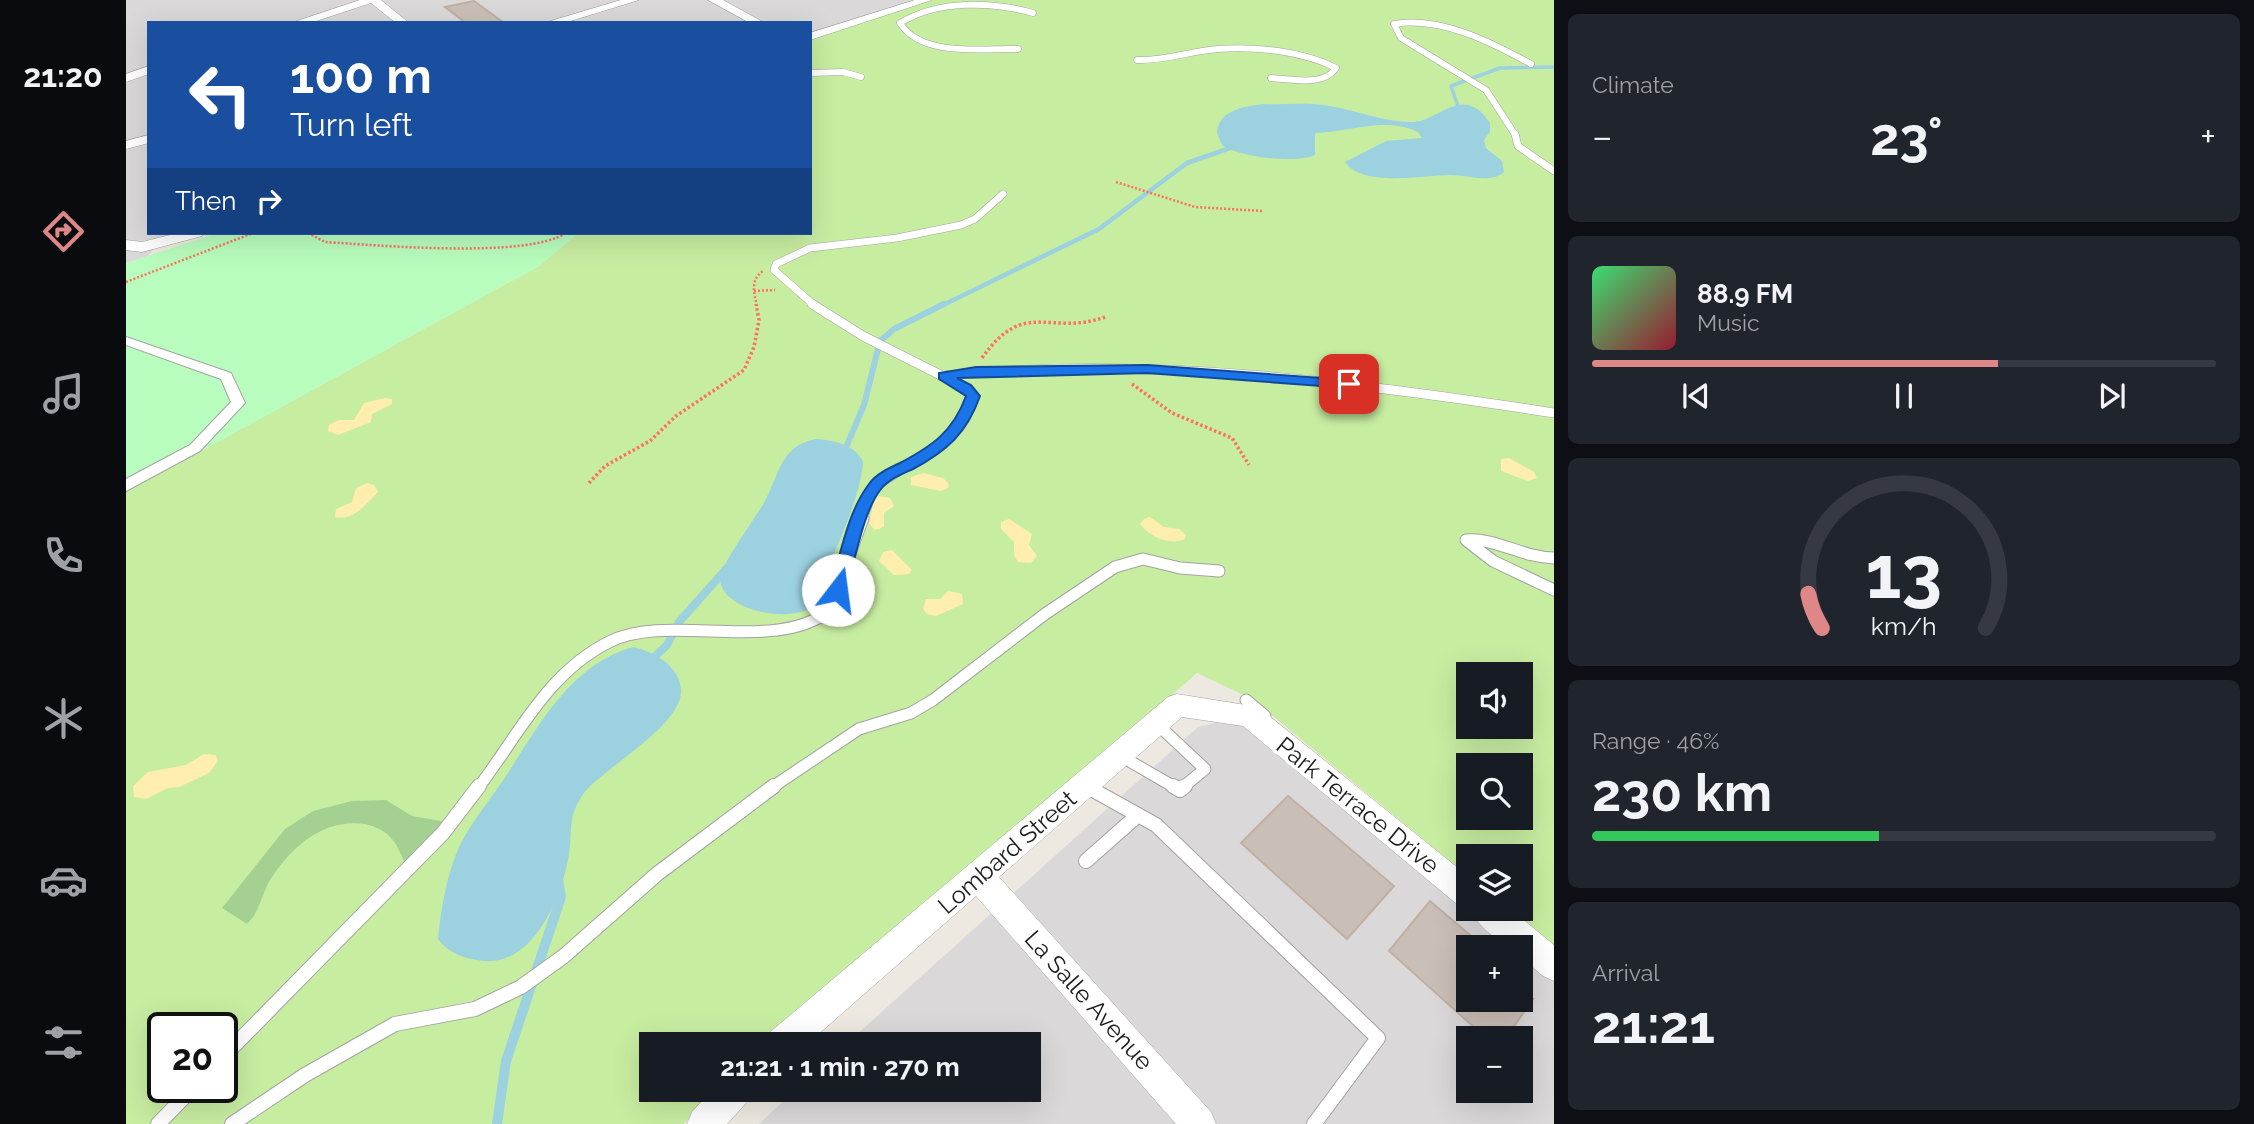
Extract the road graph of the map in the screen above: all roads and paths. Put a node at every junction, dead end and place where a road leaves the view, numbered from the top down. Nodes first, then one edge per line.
1 (372, 0) edge
2 (633, 0) edge
3 (714, 0) edge
4 (926, 0) edge
5 (1033, 13) dead end
6 (304, 21) edge
7 (400, 21) edge
8 (557, 21) edge
9 (755, 21) edge
10 (812, 36) edge
11 (1018, 49) dead end
12 (1137, 61) dead end
13 (1531, 64) dead end
14 (147, 71) edge
15 (812, 74) edge
16 (126, 78) edge
17 (861, 78) dead end
18 (1271, 78) dead end
19 (147, 140) edge
20 (126, 145) edge
21 (1554, 171) edge
22 (1116, 182) dead end
23 (1003, 194) dead end
24 (1263, 211) dead end
25 (188, 235) edge
26 (248, 235) edge
27 (311, 235) edge
28 (563, 235) edge
29 (126, 245) edge
30 (776, 264) junction
31 (126, 282) edge
32 (1105, 317) dead end
33 (126, 341) edge
34 (1113, 369) junction
35 (976, 371) junction
36 (943, 376) junction
37 (1554, 413) edge
38 (1249, 465) dead end
39 (589, 483) dead end
40 (126, 486) edge
41 (1554, 558) edge
42 (1219, 570) dead end
43 (1554, 590) edge
44 (1247, 707) junction
45 (1156, 723) junction
46 (1119, 755) junction
47 (1084, 785) junction
48 (1138, 815) junction
49 (1086, 861) dead end
50 (1456, 870) edge
51 (979, 877) junction
52 (1456, 885) edge
53 (1501, 921) edge
54 (1521, 921) edge
55 (1554, 948) edge
56 (1554, 965) edge
57 (796, 1032) edge
58 (238, 1042) edge
59 (724, 1102) edge
60 (178, 1103) edge
61 (158, 1124) edge
62 (232, 1124) edge
63 (704, 1124) edge
64 (1199, 1124) edge
65 (1314, 1124) edge

1 - 6 street
1 - 7 street
2 - 8 street
3 - 9 street
4 - 10 street
5 - 11 lane
12 - 18 lane
13 - 21 lane
14 - 16 street
15 - 17 lane
19 - 20 street
22 - 24 path
23 - 30 lane
25 - 29 street
26 - 31 path
27 - 28 path
30 - 36 lane
30 - 39 path
32 - 35 path
33 - 40 street
34 - 35 lane
34 - 37 lane
34 - 38 path
35 - 36 lane
36 - 58 lane
41 - 43 lane
42 - 62 lane
44 - 45 street, Lombard Street
44 - 50 lane
44 - 52 street, Park Terrace Drive
45 - 46 street, Lombard Street
45 - 46 lane
46 - 47 street, Lombard Street
47 - 48 lane
47 - 51 street, Lombard Street
48 - 49 lane
48 - 65 lane
51 - 57 street, Lombard Street
51 - 64 street, La Salle Avenue
53 - 56 street
54 - 55 lane
59 - 63 street
60 - 61 lane

